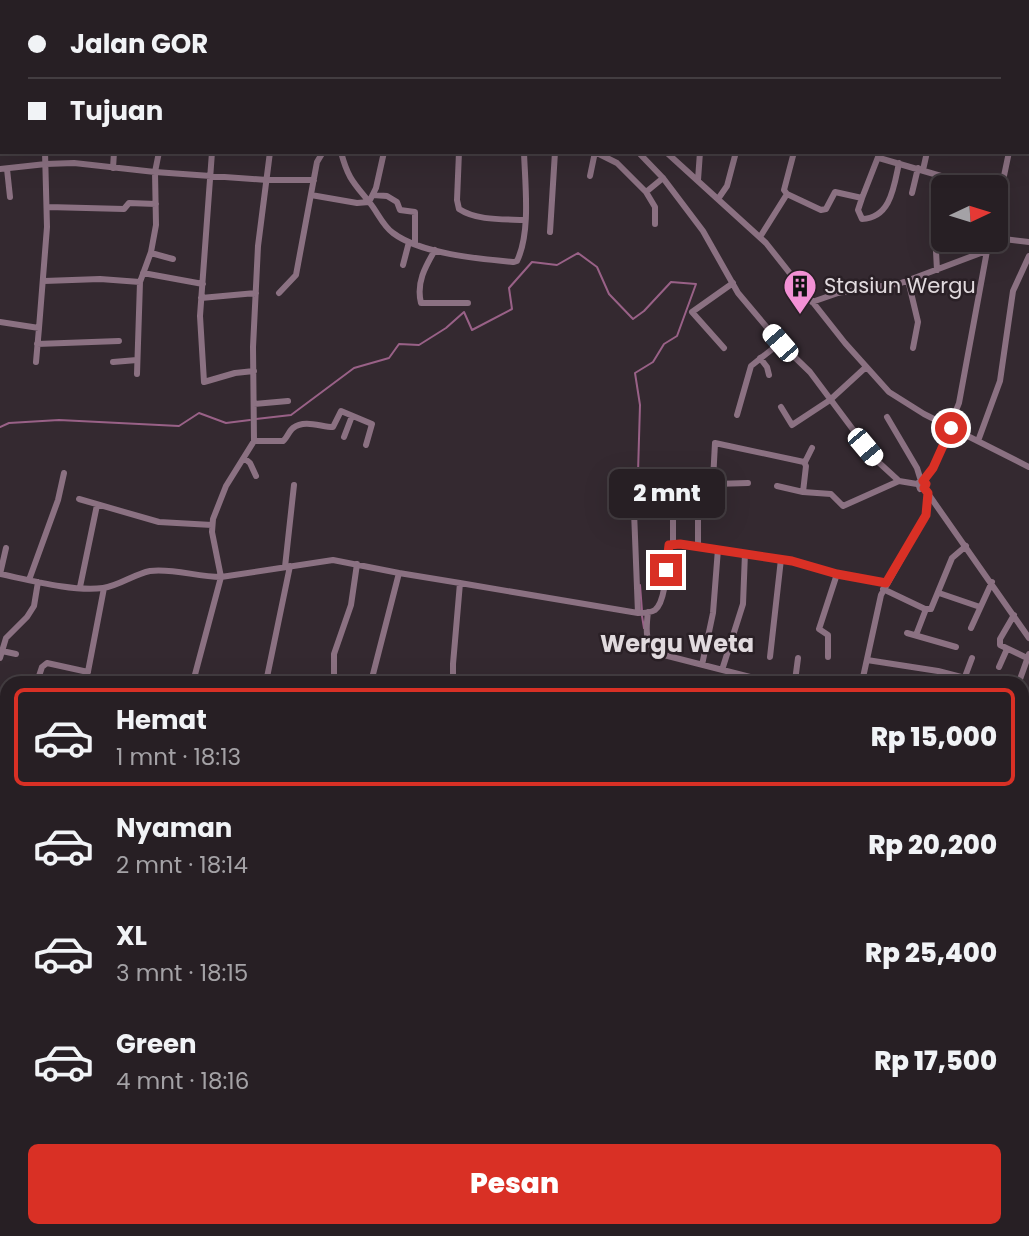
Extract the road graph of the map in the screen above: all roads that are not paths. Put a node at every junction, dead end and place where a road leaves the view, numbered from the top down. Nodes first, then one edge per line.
1 (45, 154) edge
2 (114, 154) edge
3 (159, 154) edge
4 (212, 154) edge
5 (270, 154) edge
6 (322, 154) edge
7 (342, 154) edge
8 (383, 154) edge
9 (459, 154) edge
10 (524, 154) edge
11 (555, 154) edge
12 (596, 154) edge
13 (598, 154) edge
14 (640, 154) edge
15 (668, 154) edge
16 (701, 154) edge
17 (735, 154) edge
18 (793, 154) edge
19 (926, 154) edge
20 (1009, 154) edge
21 (879, 155) edge
22 (900, 163) junction
23 (46, 164) junction
24 (113, 168) junction
25 (3, 169) edge
26 (921, 169) junction
27 (155, 173) junction
28 (210, 175) junction
29 (938, 175) edge
30 (1004, 175) edge
31 (590, 176) dead end
32 (663, 178) junction
33 (267, 180) junction
34 (314, 180) junction
35 (698, 180) junction
36 (646, 192) junction
37 (912, 193) dead end
38 (787, 194) junction
39 (311, 195) junction
40 (10, 197) dead end
41 (371, 198) junction
42 (862, 198) junction
43 (718, 199) junction
44 (156, 204) junction
45 (48, 207) junction
46 (524, 220) junction
47 (655, 224) dead end
48 (550, 232) dead end
49 (760, 237) junction
50 (1008, 239) edge
51 (412, 242) junction
52 (1029, 242) edge
53 (435, 250) junction
54 (936, 252) edge
55 (983, 252) edge
56 (986, 252) edge
57 (151, 253) junction
58 (1029, 256) edge
59 (173, 259) dead end
60 (403, 265) dead end
61 (937, 270) junction
62 (143, 273) junction
63 (44, 281) junction
64 (908, 281) junction
65 (140, 282) junction
66 (733, 283) junction
67 (203, 284) junction
68 (256, 293) junction
69 (279, 293) dead end
70 (201, 298) junction
71 (812, 302) junction
72 (468, 303) dead end
73 (0, 322) edge
74 (39, 328) junction
75 (119, 341) dead end
76 (780, 343) junction
77 (37, 344) junction
78 (724, 348) dead end
79 (913, 348) dead end
80 (760, 358) junction
81 (137, 360) junction
82 (36, 362) dead end
83 (113, 362) dead end
84 (866, 367) junction
85 (254, 371) junction
86 (137, 374) dead end
87 (769, 375) dead end
88 (830, 400) junction
89 (288, 401) dead end
90 (255, 407) junction
91 (781, 407) dead end
92 (737, 415) dead end
93 (352, 416) junction
94 (887, 417) dead end
95 (951, 428) junction
96 (344, 437) dead end
97 (254, 441) junction
98 (978, 441) junction
99 (366, 445) dead end
100 (812, 448) dead end
101 (244, 458) junction
102 (805, 463) junction
103 (1029, 467) edge
104 (64, 473) dead end
105 (256, 476) dead end
106 (899, 481) junction
107 (748, 483) dead end
108 (715, 484) junction
109 (294, 485) dead end
110 (922, 485) junction
111 (633, 486) dead end
112 (777, 486) dead end
113 (803, 492) junction
114 (79, 499) dead end
115 (97, 505) junction
116 (698, 506) junction
117 (212, 525) junction
118 (673, 543) junction
119 (698, 546) junction
120 (966, 546) junction
121 (6, 548) dead end
122 (718, 549) junction
123 (745, 553) junction
124 (781, 559) junction
125 (357, 564) junction
126 (288, 566) junction
127 (399, 573) junction
128 (0, 574) edge
129 (837, 574) junction
130 (221, 577) junction
131 (29, 580) junction
132 (38, 582) junction
133 (992, 582) junction
134 (460, 583) junction
135 (885, 586) junction
136 (80, 587) junction
137 (104, 588) junction
138 (939, 593) junction
139 (980, 607) junction
140 (926, 609) junction
141 (642, 613) junction
142 (1014, 615) junction
143 (971, 628) dead end
144 (907, 633) dead end
145 (916, 635) junction
146 (1029, 638) edge
147 (956, 647) dead end
148 (1007, 649) junction
149 (1, 654) edge
150 (16, 654) dead end
151 (1028, 656) edge
152 (770, 657) dead end
153 (828, 657) dead end
154 (798, 658) dead end
155 (972, 658) dead end
156 (867, 660) junction
157 (702, 665) junction
158 (999, 667) dead end
159 (722, 670) junction
160 (88, 672) junction
161 (39, 676) edge
162 (87, 676) edge
163 (195, 676) edge
164 (268, 676) edge
165 (334, 676) edge
166 (373, 676) edge
167 (453, 676) edge
168 (746, 676) edge
169 (796, 676) edge
170 (863, 676) edge
171 (952, 676) edge
172 (965, 676) edge
173 (1021, 676) edge

1 - 23 street
2 - 24 street
3 - 27 street
4 - 28 street
5 - 33 street
6 - 34 street
7 - 41 street
8 - 41 street
9 - 46 street
10 - 46 street
11 - 48 street
12 - 31 street
13 - 36 street
14 - 32 street
15 - 35 street
16 - 35 street
17 - 43 street
18 - 38 street
19 - 26 street
20 - 30 street
21 - 22 street
21 - 42 street
22 - 26 street
22 - 42 street
23 - 24 street
23 - 25 street
23 - 45 street
24 - 27 street
25 - 40 street
26 - 29 street
26 - 37 street
27 - 28 street
27 - 44 street
28 - 33 street
28 - 67 street
32 - 36 street
32 - 66 street
33 - 34 street
33 - 68 street
34 - 39 street
35 - 43 street
36 - 47 street
38 - 42 street
38 - 49 street
39 - 41 street
39 - 69 street
41 - 51 street
41 - 51 street
43 - 49 street
44 - 45 street
44 - 57 street
45 - 63 street
46 - 53 street
49 - 71 street
50 - 52 street
51 - 53 street
51 - 60 street
53 - 72 street
54 - 61 street
55 - 61 street
56 - 95 street
57 - 59 street
57 - 62 street
58 - 98 street
61 - 64 street
62 - 65 street
62 - 67 street
63 - 65 street
63 - 74 street
64 - 71 street
64 - 79 street
65 - 81 street
66 - 76 street
66 - 78 street
67 - 70 street
68 - 70 street
68 - 85 street
70 - 85 street
71 - 84 street
73 - 74 street
74 - 77 street
75 - 77 street
76 - 80 street
76 - 88 street
77 - 82 street
80 - 87 street
80 - 92 street
81 - 83 street
81 - 86 street
84 - 88 street
84 - 95 street
85 - 90 street
88 - 91 street
88 - 106 street
89 - 90 street
90 - 97 street
93 - 96 street
93 - 97 street
93 - 99 street
94 - 110 street
95 - 98 street
95 - 110 street
97 - 101 street
98 - 103 street
100 - 102 street
101 - 105 street
101 - 117 street
102 - 108 street
102 - 113 street
104 - 131 street
106 - 110 street
106 - 113 street
107 - 108 street
108 - 116 street
109 - 126 street
110 - 120 street
110 - 135 street
111 - 141 street
112 - 113 street
114 - 115 street
115 - 117 street
115 - 136 street
116 - 118 street
116 - 119 street
117 - 130 street
118 - 119 street
118 - 141 street
119 - 122 street
120 - 133 street
120 - 138 street
121 - 128 street
122 - 123 street
122 - 157 street
123 - 124 street
123 - 159 street
124 - 129 street
124 - 152 street
125 - 126 street
125 - 127 street
125 - 165 street
126 - 130 street
126 - 164 street
127 - 134 street
127 - 166 street
128 - 131 street
129 - 135 street
129 - 153 street
130 - 137 street
130 - 163 street
131 - 132 street
132 - 136 street
132 - 149 street
133 - 139 street
133 - 142 street
134 - 141 street
134 - 167 street
135 - 140 street
135 - 156 street
136 - 137 street
137 - 160 street
138 - 139 street
138 - 140 street
139 - 143 street
140 - 145 street
141 - 157 street
142 - 146 street
142 - 148 street
144 - 145 street
145 - 147 street
148 - 151 street
148 - 158 street
149 - 150 street
151 - 173 street
154 - 169 street
155 - 172 street
156 - 170 street
156 - 171 street
157 - 159 street
159 - 168 street
160 - 161 street
160 - 162 street

